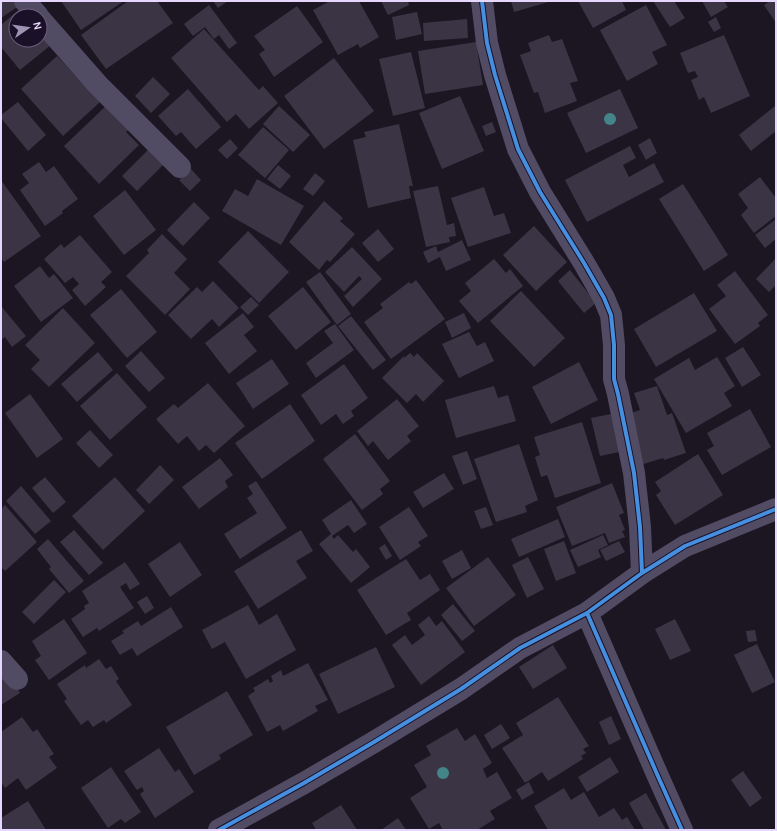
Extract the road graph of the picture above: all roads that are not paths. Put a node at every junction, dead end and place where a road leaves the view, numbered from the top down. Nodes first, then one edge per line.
1 (482, 1) edge
2 (48, 28) edge
3 (180, 167) dead end
4 (776, 509) edge
5 (642, 573) junction
6 (587, 614) junction
7 (1, 661) edge
8 (17, 680) dead end
9 (219, 830) edge
10 (682, 830) edge

1 - 5 street
2 - 3 street
4 - 5 street
5 - 6 street
6 - 9 street
6 - 10 street
7 - 8 street

